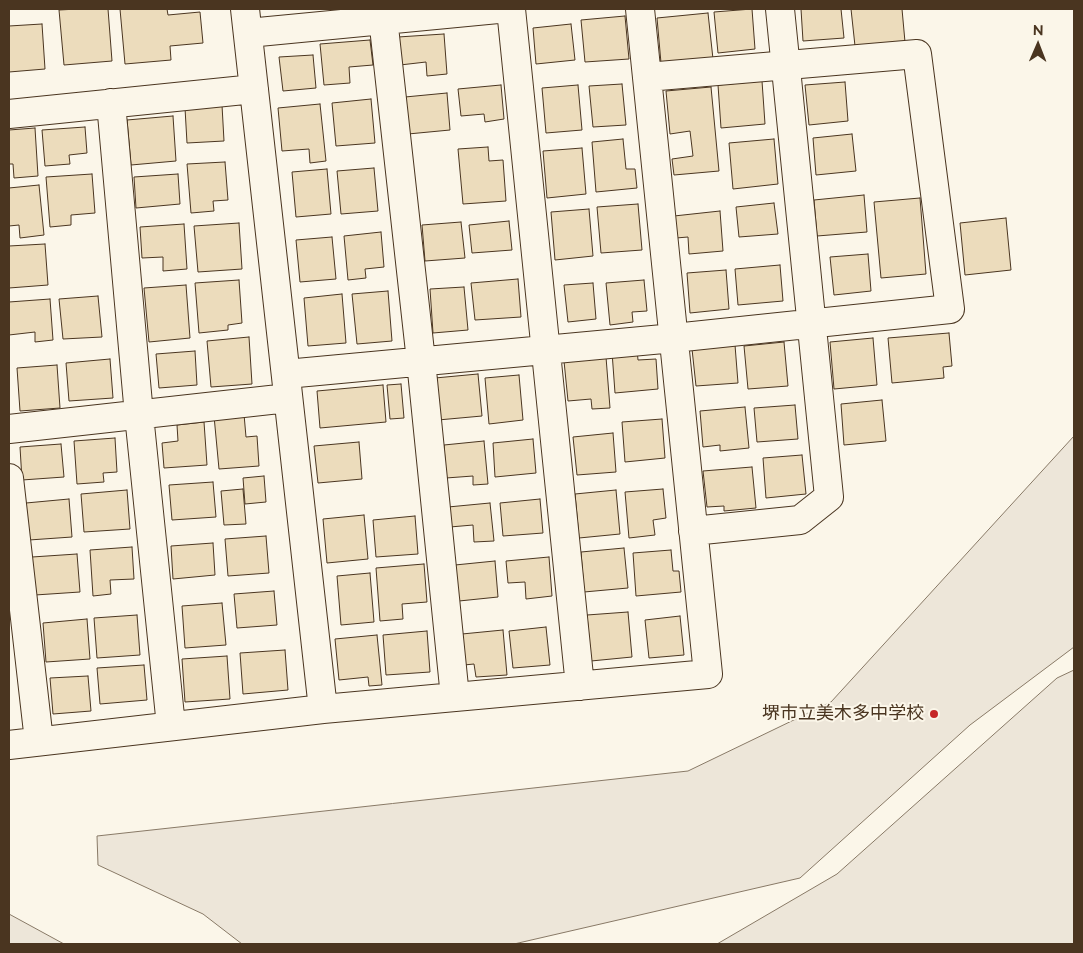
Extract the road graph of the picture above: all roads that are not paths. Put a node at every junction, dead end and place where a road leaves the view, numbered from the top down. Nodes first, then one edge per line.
1 (498, 9) edge
2 (512, 9) edge
3 (640, 9) edge
4 (780, 9) edge
5 (382, 15) edge
6 (247, 21) edge
7 (786, 65) junction
8 (647, 77) junction
9 (254, 89) junction
10 (111, 104) junction
11 (9, 114) edge
12 (810, 324) junction
13 (674, 338) junction
14 (547, 350) junction
15 (421, 361) junction
16 (287, 386) junction
17 (139, 415) junction
18 (9, 429) edge
19 (9, 478) edge
20 (694, 531) junction
21 (580, 686) junction
22 (455, 697) junction
23 (323, 709) junction
24 (171, 726) junction
25 (39, 742) junction
26 (9, 745) edge

1 - 5 street
2 - 14 street
3 - 8 street
4 - 7 street
5 - 6 street
5 - 15 street
6 - 9 street
7 - 8 street
7 - 12 street
7 - 12 street
8 - 13 street
9 - 10 street
9 - 16 street
10 - 11 street
10 - 17 street
12 - 13 street
12 - 20 street
13 - 14 street
13 - 20 street
14 - 15 street
14 - 21 street
15 - 16 street
15 - 22 street
16 - 17 street
16 - 23 street
17 - 18 street
17 - 24 street
19 - 25 street
20 - 21 street
21 - 22 street
22 - 23 street
23 - 24 street
24 - 25 street
25 - 26 street

